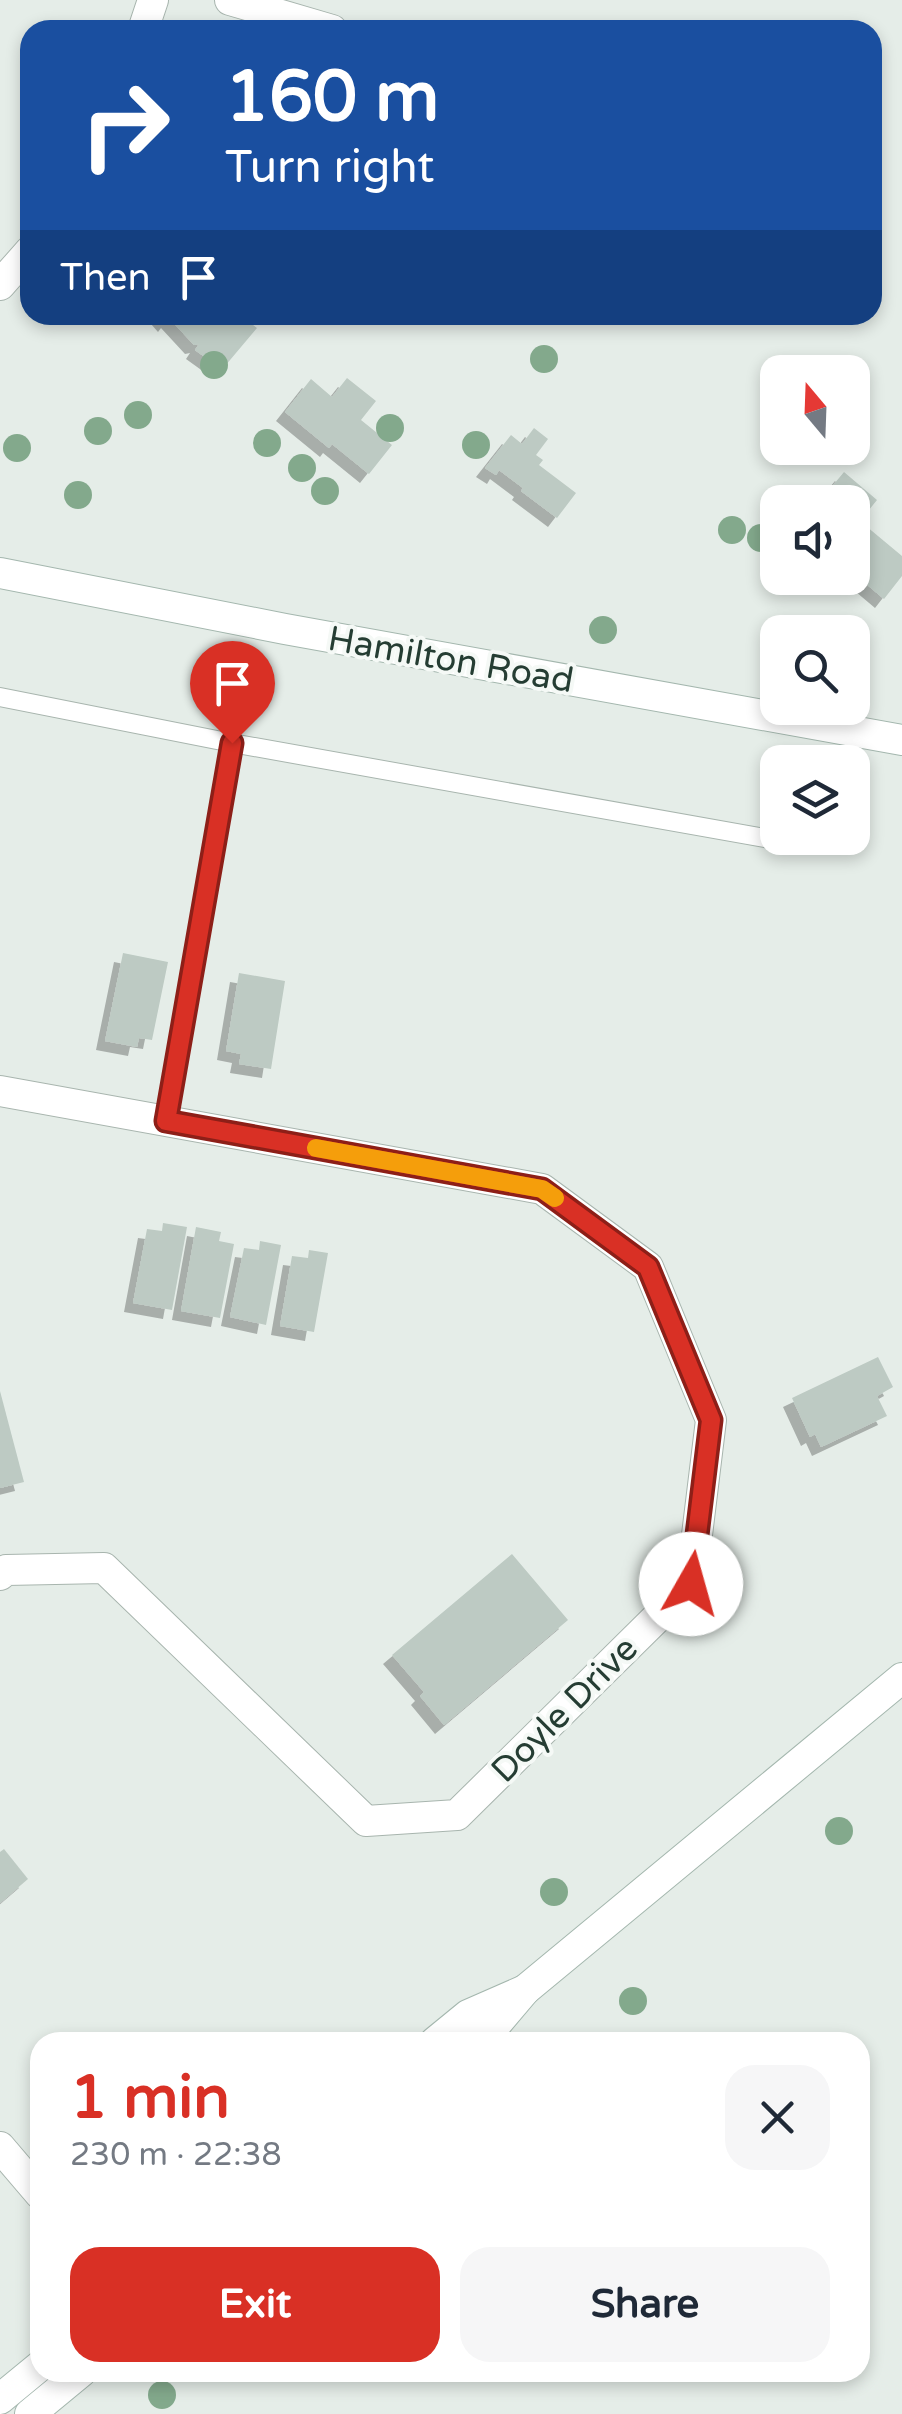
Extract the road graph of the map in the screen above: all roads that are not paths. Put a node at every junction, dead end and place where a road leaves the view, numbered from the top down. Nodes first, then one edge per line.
1 (230, 0) edge
2 (298, 20) edge
3 (20, 262) edge
4 (0, 285) edge
5 (0, 574) edge
6 (0, 698) edge
7 (902, 740) edge
8 (232, 743) junction
9 (760, 837) edge
10 (0, 1091) edge
11 (166, 1121) junction
12 (0, 1574) edge
13 (902, 1678) edge
14 (525, 1990) junction
15 (447, 2032) edge
16 (490, 2032) edge
17 (0, 2147) edge
18 (30, 2182) edge
19 (30, 2374) edge
20 (69, 2382) edge
21 (0, 2399) edge
22 (30, 2414) edge

1 - 2 street
3 - 4 street
5 - 7 street, Hamilton Road
6 - 8 lane
8 - 9 lane
8 - 11 lane
10 - 11 street, Doyle Drive
11 - 12 street, Doyle Drive
13 - 14 street
14 - 15 street
14 - 16 street
17 - 18 street
19 - 21 street
20 - 22 street

